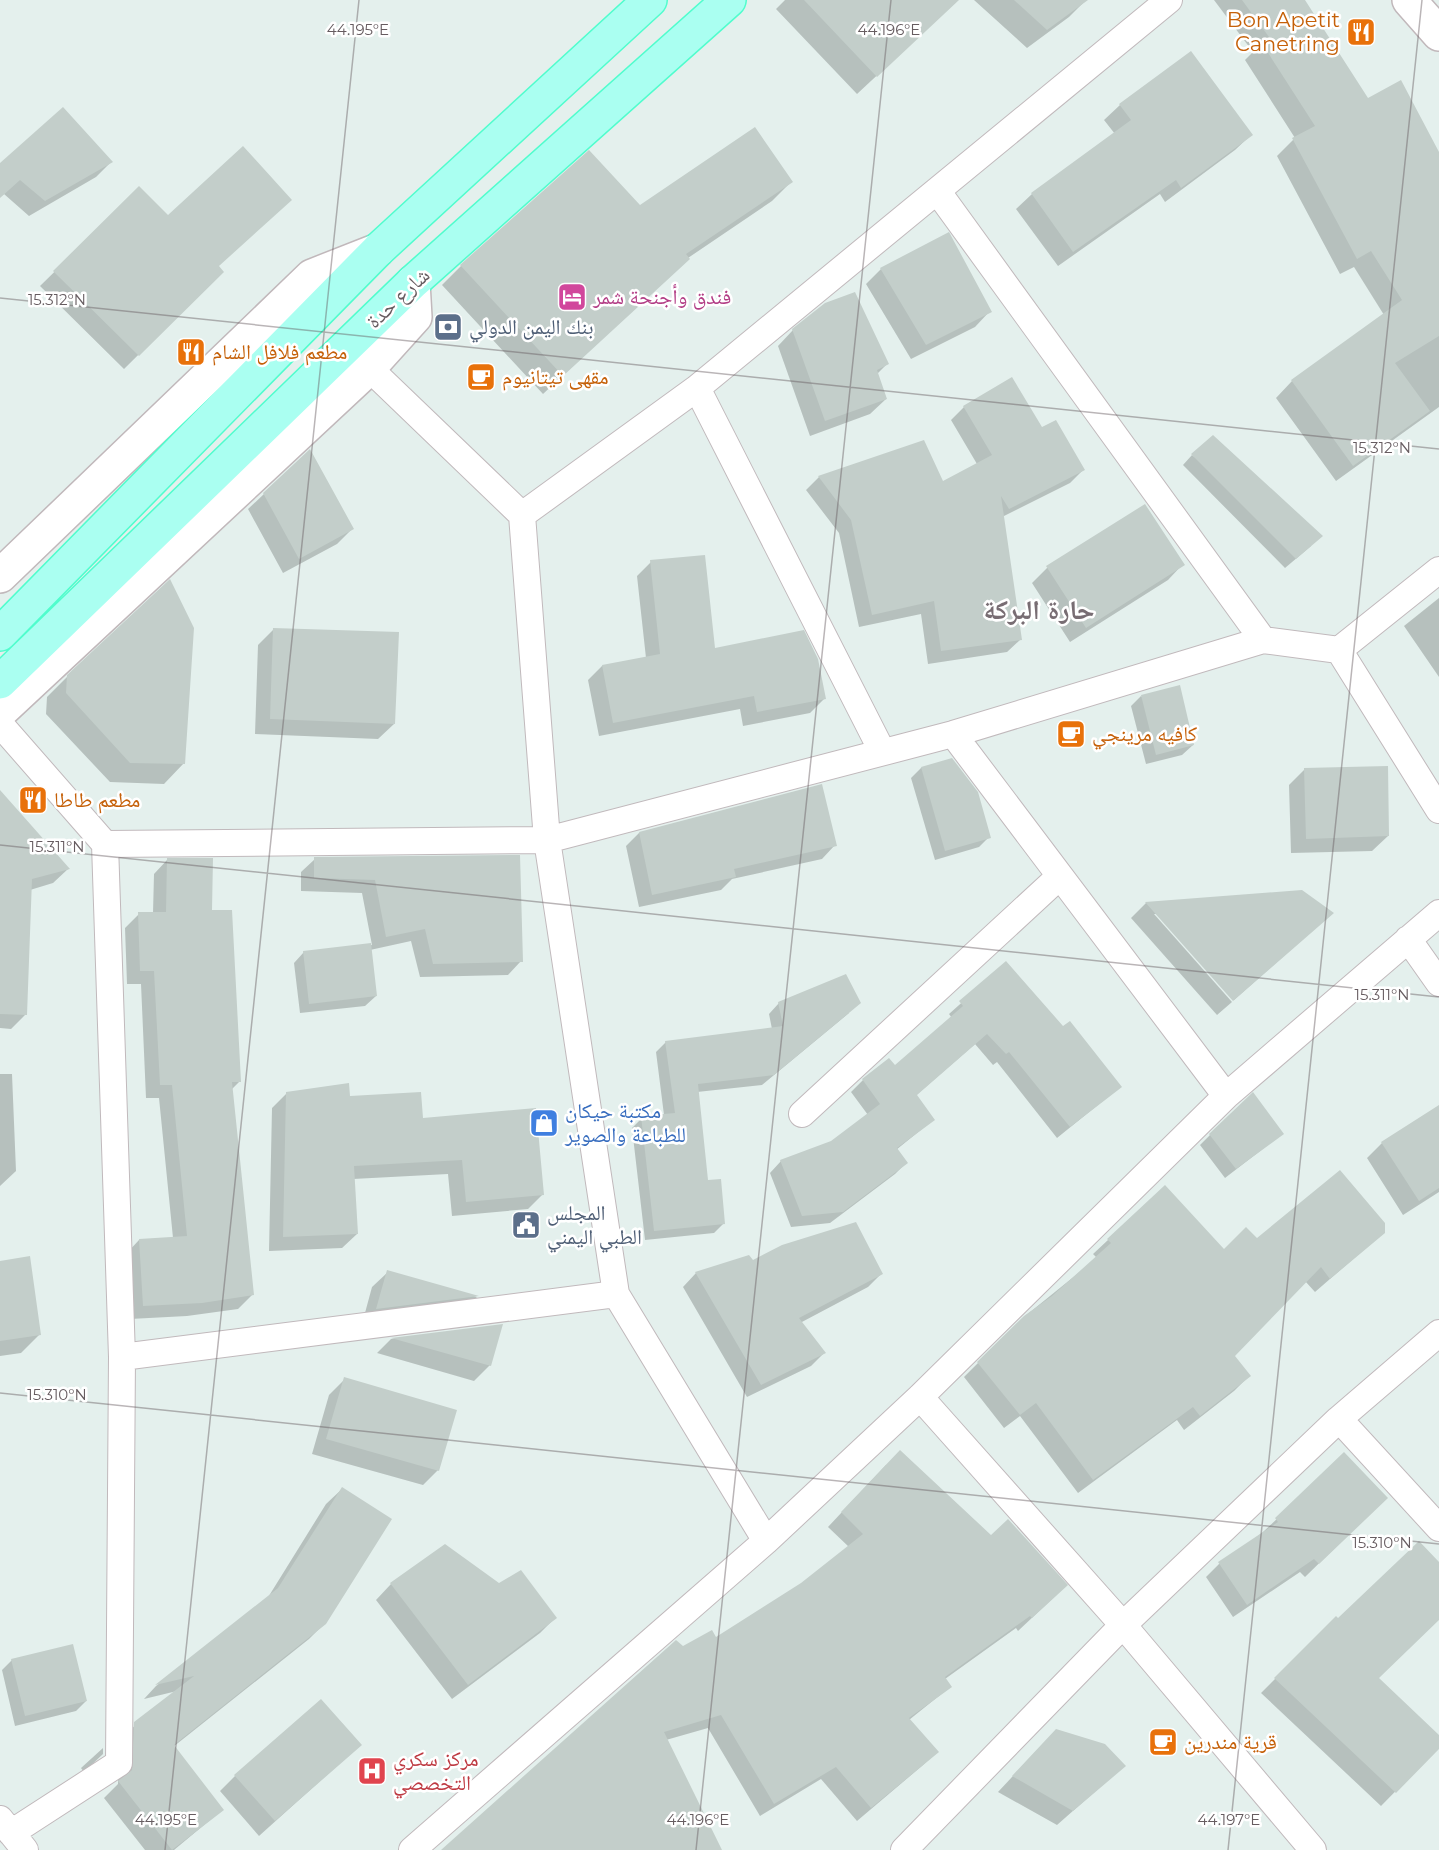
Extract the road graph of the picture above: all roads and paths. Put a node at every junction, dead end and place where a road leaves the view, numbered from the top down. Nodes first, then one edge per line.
1 (650, 0) edge
2 (729, 0) edge
3 (1169, 0) edge
4 (1409, 0) edge
5 (1439, 34) edge
6 (938, 192) junction
7 (378, 250) junction
8 (414, 282) junction
9 (369, 368) junction
10 (697, 388) junction
11 (522, 515) junction
12 (1439, 570) edge
13 (0, 576) edge
14 (0, 634) edge
15 (1263, 640) junction
16 (1339, 650) junction
17 (0, 682) edge
18 (0, 712) edge
19 (0, 724) edge
20 (953, 734) junction
21 (882, 751) junction
22 (1439, 810) edge
23 (547, 840) junction
24 (105, 844) junction
25 (1060, 876) junction
26 (1439, 913) edge
27 (1408, 939) junction
28 (1439, 983) edge
29 (1226, 1096) junction
30 (802, 1114) dead end
31 (616, 1294) junction
32 (1439, 1334) edge
33 (122, 1358) junction
34 (920, 1397) junction
35 (1339, 1419) junction
36 (1439, 1528) edge
37 (766, 1541) junction
38 (1123, 1625) junction
39 (12, 1834) edge
40 (412, 1850) edge
41 (904, 1850) edge
42 (1313, 1850) edge

1 - 7 main road
2 - 8 main road, شارع حدة
3 - 6 street
4 - 5 street
6 - 10 street
6 - 15 street
7 - 13 street
7 - 14 main road
8 - 9 street
8 - 17 main road, شارع حدة
9 - 11 street
9 - 18 street
10 - 11 street
10 - 21 street
11 - 23 street
12 - 16 street
15 - 16 street
15 - 20 street
16 - 22 street
19 - 24 street
20 - 21 street
20 - 25 street
21 - 23 street
23 - 24 street
23 - 31 street
24 - 33 street
25 - 29 street
25 - 30 street
26 - 27 street
27 - 28 street
27 - 29 street
29 - 34 street
31 - 33 street
31 - 37 street
32 - 35 street
33 - 39 street
34 - 37 street
34 - 38 street
35 - 36 street
35 - 38 street
37 - 40 street
38 - 41 street
38 - 42 street

